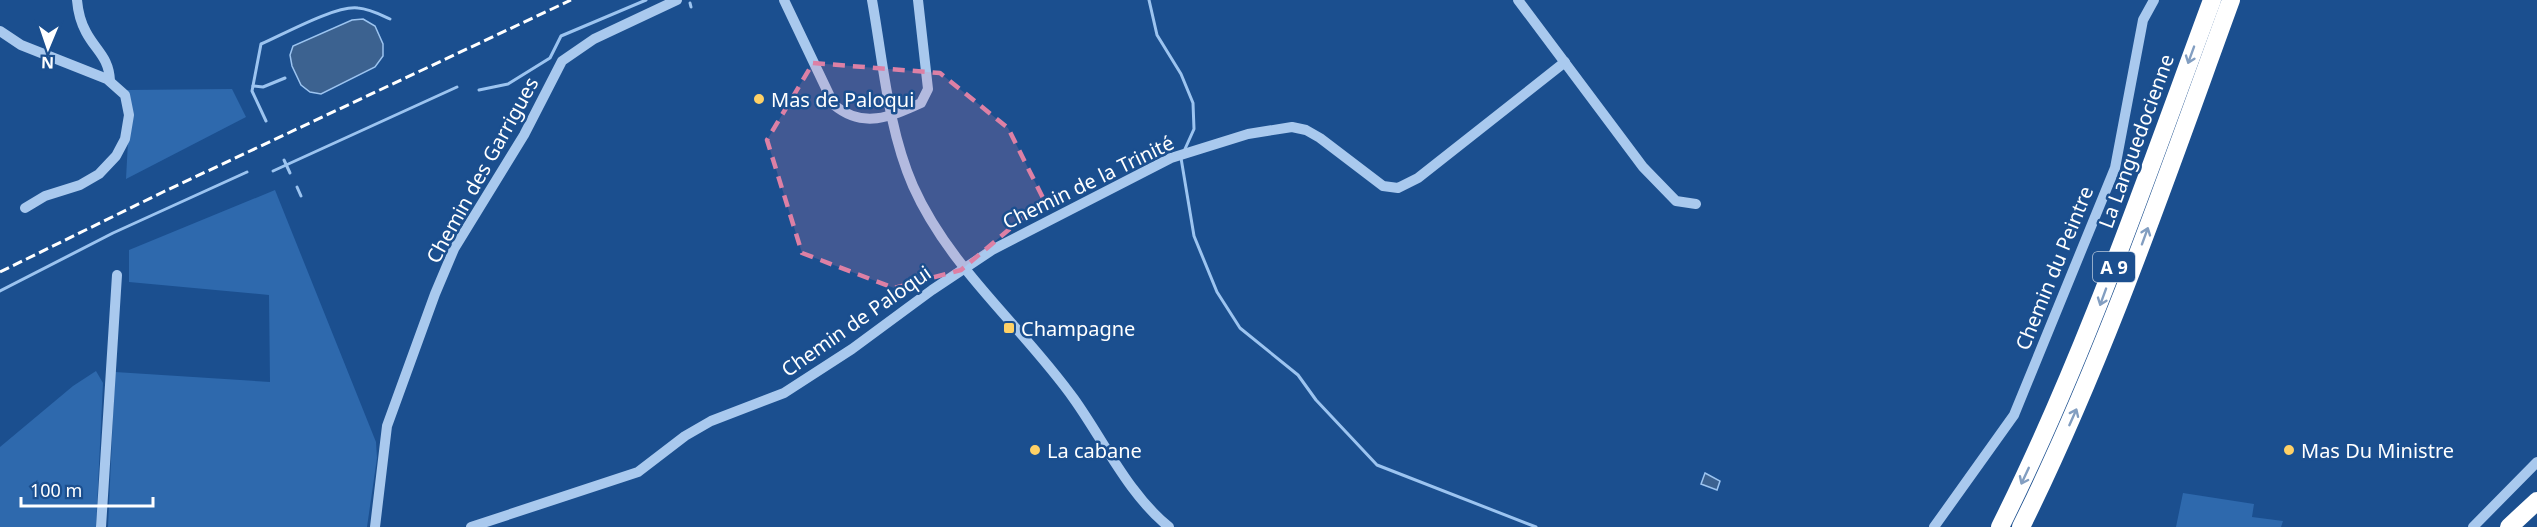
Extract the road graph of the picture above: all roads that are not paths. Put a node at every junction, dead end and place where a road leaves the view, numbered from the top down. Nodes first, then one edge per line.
1 (77, 0) edge
2 (677, 0) edge
3 (784, 0) edge
4 (872, 0) edge
5 (918, 0) edge
6 (1518, 0) edge
7 (2154, 0) edge
8 (2212, 0) edge
9 (2231, 0) edge
10 (0, 31) edge
11 (1564, 62) junction
12 (110, 81) junction
13 (892, 116) junction
14 (1696, 204) dead end
15 (25, 208) dead end
16 (964, 267) junction
17 (117, 276) dead end
18 (2537, 462) edge
19 (2537, 501) edge
20 (101, 527) edge
21 (375, 527) edge
22 (471, 527) edge
23 (1169, 527) edge
24 (1934, 527) edge
25 (2000, 527) edge
26 (2021, 527) edge
27 (2473, 527) edge
28 (2509, 527) edge

1 - 12 street
2 - 21 street, Chemin des Garrigues
3 - 13 street
4 - 13 street
5 - 13 street
6 - 11 street
7 - 24 street, Chemin du Peintre
8 -> 25 highway, La Languedocienne / A 9
26 -> 9 highway, La Languedocienne / A 9
10 - 12 street
11 - 14 street
11 - 16 street, Chemin de la Trinité
12 - 15 street
13 - 16 street
16 - 22 street, Chemin de Paloqui
16 - 23 street
17 - 20 street
18 - 27 street
19 - 28 highway

